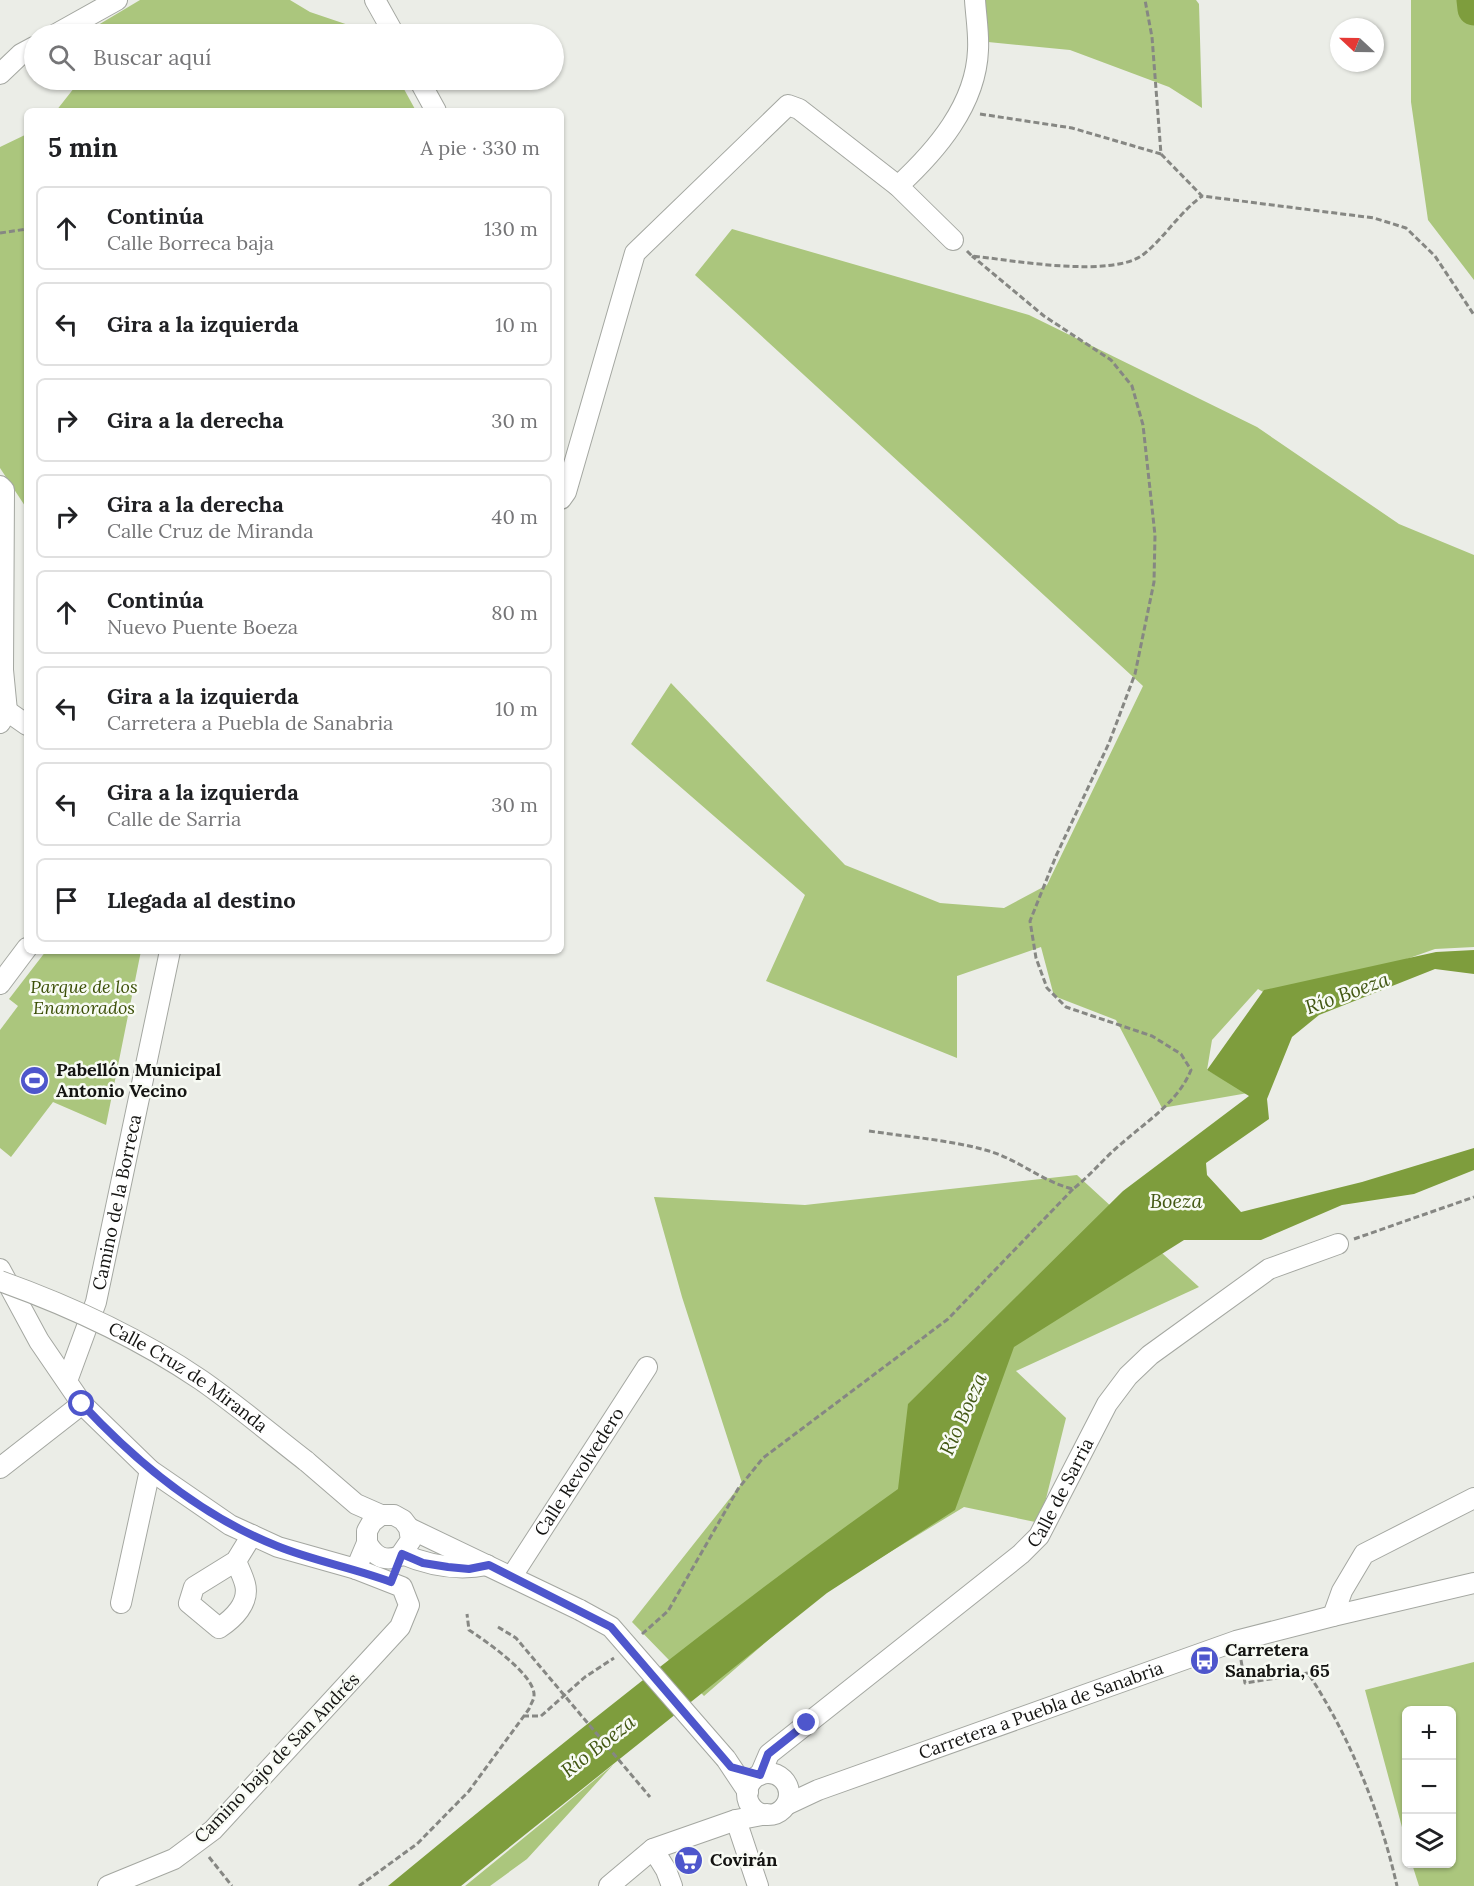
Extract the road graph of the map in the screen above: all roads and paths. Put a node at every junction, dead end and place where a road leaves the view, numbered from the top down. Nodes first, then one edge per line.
1 (117, 0) edge
2 (375, 0) edge
3 (975, 0) edge
4 (1145, 0) edge
5 (74, 24) edge
6 (388, 24) edge
7 (24, 52) edge
8 (0, 74) edge
9 (424, 90) edge
10 (434, 108) edge
11 (960, 111) junction
12 (1161, 154) junction
13 (898, 186) junction
14 (1202, 196) junction
15 (24, 229) edge
16 (0, 232) edge
17 (953, 240) joint
18 (972, 255) junction
19 (1474, 315) edge
20 (0, 486) edge
21 (564, 495) edge
22 (3, 717) edge
23 (24, 724) edge
24 (24, 952) edge
25 (169, 954) edge
26 (0, 984) edge
27 (869, 1131) dead end
28 (1073, 1188) junction
29 (1474, 1197) edge
30 (1338, 1244) joint
31 (0, 1269) edge
32 (0, 1281) edge
33 (647, 1367) dead end
34 (67, 1381) junction
35 (82, 1404) junction
36 (0, 1468) edge
37 (150, 1470) junction
38 (1474, 1498) edge
39 (356, 1504) junction
40 (381, 1515) junction
41 (409, 1528) junction
42 (252, 1535) junction
43 (367, 1537) junction
44 (403, 1554) junction
45 (468, 1556) junction
46 (236, 1561) dead end
47 (489, 1565) junction
48 (356, 1569) junction
49 (513, 1576) junction
50 (391, 1582) junction
51 (1474, 1583) edge
52 (121, 1603) dead end
53 (467, 1614) dead end
54 (1333, 1616) junction
55 (498, 1627) dead end
56 (635, 1640) dead end
57 (619, 1654) dead end
58 (1240, 1659) dead end
59 (523, 1716) junction
60 (762, 1783) junction
61 (818, 1790) junction
62 (650, 1797) dead end
63 (786, 1805) junction
64 (766, 1814) junction
65 (736, 1820) junction
66 (198, 1844) junction
67 (654, 1849) junction
68 (108, 1886) edge
69 (232, 1886) edge
70 (359, 1886) edge
71 (609, 1886) edge
72 (672, 1886) edge
73 (758, 1886) edge
74 (1397, 1886) edge

1 - 5 street
2 - 6 street
3 - 11 street
4 - 12 path
7 - 8 street
9 - 10 street
11 - 12 path
11 - 13 street
12 - 14 path
13 - 17 street
13 - 21 street
14 - 18 path
14 - 19 path
15 - 16 path
17 - 18 path
18 - 28 path
20 - 22 street
22 - 23 street
24 - 26 street
25 - 34 street, Camino de la Borreca
27 - 28 path
28 - 56 path
29 - 30 path
30 - 60 street, Calle de Sarria
31 - 34 street
32 - 39 street, Calle Cruz de Miranda, bridge
33 - 49 street, Calle Revolvedero
34 - 35 street
35 - 36 street
35 - 37 street
37 - 42 street
37 - 52 street
38 - 54 street
39 - 40 street, Calle Cruz de Miranda
39 - 43 street, Calle Cruz de Miranda
40 - 41 street
40 - 43 street
41 - 44 street
41 - 45 street
42 - 46 street
42 - 48 street
43 - 44 street
43 - 48 street
44 - 45 street
44 - 47 street
44 - 50 street
45 - 47 street
47 - 49 street
48 - 50 street
49 - 60 street, bridge
50 - 66 street, Camino bajo de San Andrés
51 - 54 street, Carretera a Puebla de Sanabria
53 - 59 path
54 - 61 street, Carretera a Puebla de Sanabria
55 - 62 path, bridge
57 - 59 path
58 - 74 path
59 - 70 path
60 - 61 street
60 - 63 street
60 - 64 street
60 - 65 street, Calle de Sarria
61 - 63 street, Carretera a Puebla de Sanabria
63 - 64 street, Carretera a Puebla de Sanabria
64 - 65 street, Carretera a Puebla de Sanabria
65 - 67 street, Carretera a Puebla de Sanabria
65 - 73 street
66 - 68 street, Camino bajo de San Andrés
66 - 69 path
67 - 71 street, Carretera a Puebla de Sanabria
67 - 72 street

